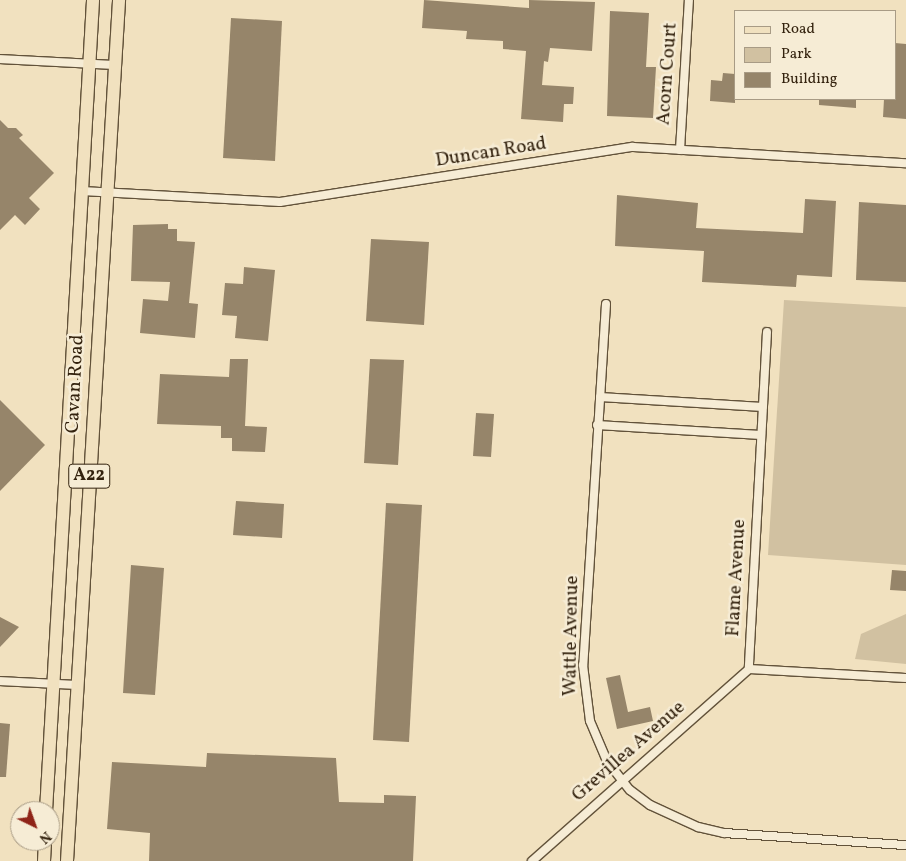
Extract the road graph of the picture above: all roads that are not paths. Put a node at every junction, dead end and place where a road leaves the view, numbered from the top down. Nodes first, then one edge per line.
1 (93, 0) edge
2 (119, 0) edge
3 (689, 0) edge
4 (0, 59) edge
5 (90, 64) junction
6 (115, 65) junction
7 (680, 150) junction
8 (906, 163) edge
9 (82, 192) junction
10 (107, 192) junction
11 (606, 304) dead end
12 (767, 332) dead end
13 (600, 397) junction
14 (762, 407) junction
15 (597, 425) junction
16 (761, 435) junction
17 (749, 669) junction
18 (906, 678) edge
19 (0, 681) edge
20 (53, 684) junction
21 (78, 685) junction
22 (621, 780) junction
23 (47, 801) edge
24 (906, 845) edge
25 (67, 861) edge
26 (532, 861) edge

1 - 5 main road, Cavan Road / A22
2 - 6 main road, Cavan Road / A22
3 - 7 street, Acorn Court
4 - 5 street
5 - 6 street
5 - 9 main road, Cavan Road / A22
6 - 10 main road, Cavan Road / A22
7 - 8 street, Duncan Road
7 - 10 street, Duncan Road
9 - 10 street, Duncan Road
9 - 20 main road, Cavan Road / A22
10 - 21 main road, Cavan Road / A22
11 - 13 street, Wattle Avenue
12 - 14 street, Flame Avenue
13 - 14 street
13 - 15 street, Wattle Avenue
14 - 16 street, Flame Avenue
15 - 16 street
15 - 22 street, Wattle Avenue
16 - 17 street, Flame Avenue
17 - 18 street
17 - 22 street, Grevillea Avenue
19 - 20 street
20 - 21 street
20 - 23 main road, Cavan Road / A22
21 - 25 main road, Cavan Road / A22
22 - 24 street, Wattle Avenue
22 - 26 street, Grevillea Avenue

